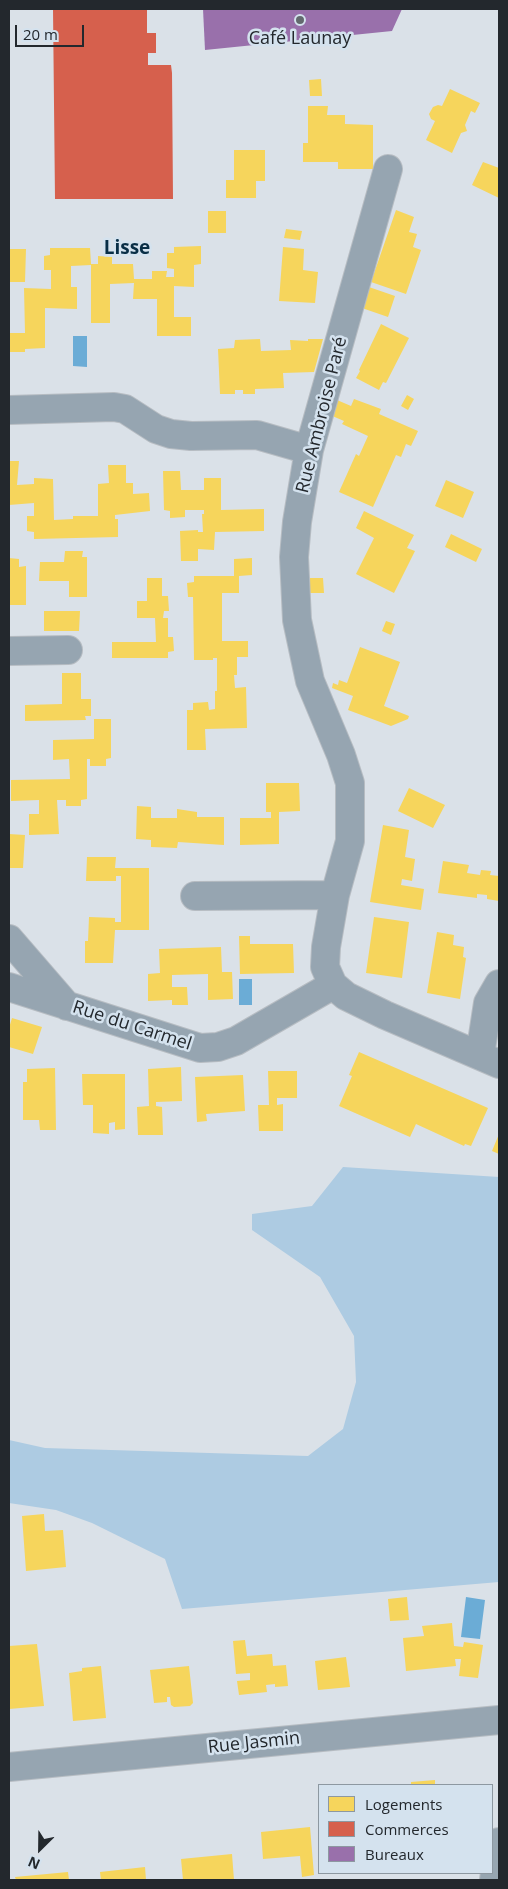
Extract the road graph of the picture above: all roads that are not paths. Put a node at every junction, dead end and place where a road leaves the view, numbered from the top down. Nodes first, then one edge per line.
1 (388, 170) dead end
2 (9, 410) edge
3 (310, 450) junction
4 (68, 650) dead end
5 (9, 651) edge
6 (335, 895) junction
7 (195, 896) dead end
8 (9, 939) edge
9 (499, 984) edge
10 (333, 985) junction
11 (9, 987) edge
12 (68, 1006) junction
13 (490, 1060) edge
14 (499, 1720) edge
15 (9, 1767) edge
16 (499, 1842) edge
17 (494, 1880) edge

1 - 3 street, Rue Ambroise Paré
2 - 3 street
3 - 6 street, Rue Ambroise Paré
4 - 5 street
6 - 7 street
6 - 10 street, Rue Ambroise Paré
8 - 12 street
9 - 13 street
10 - 12 street, Rue du Carmel
10 - 13 street
11 - 12 street, Rue du Carmel
14 - 15 street, Rue Jasmin
16 - 17 main road

